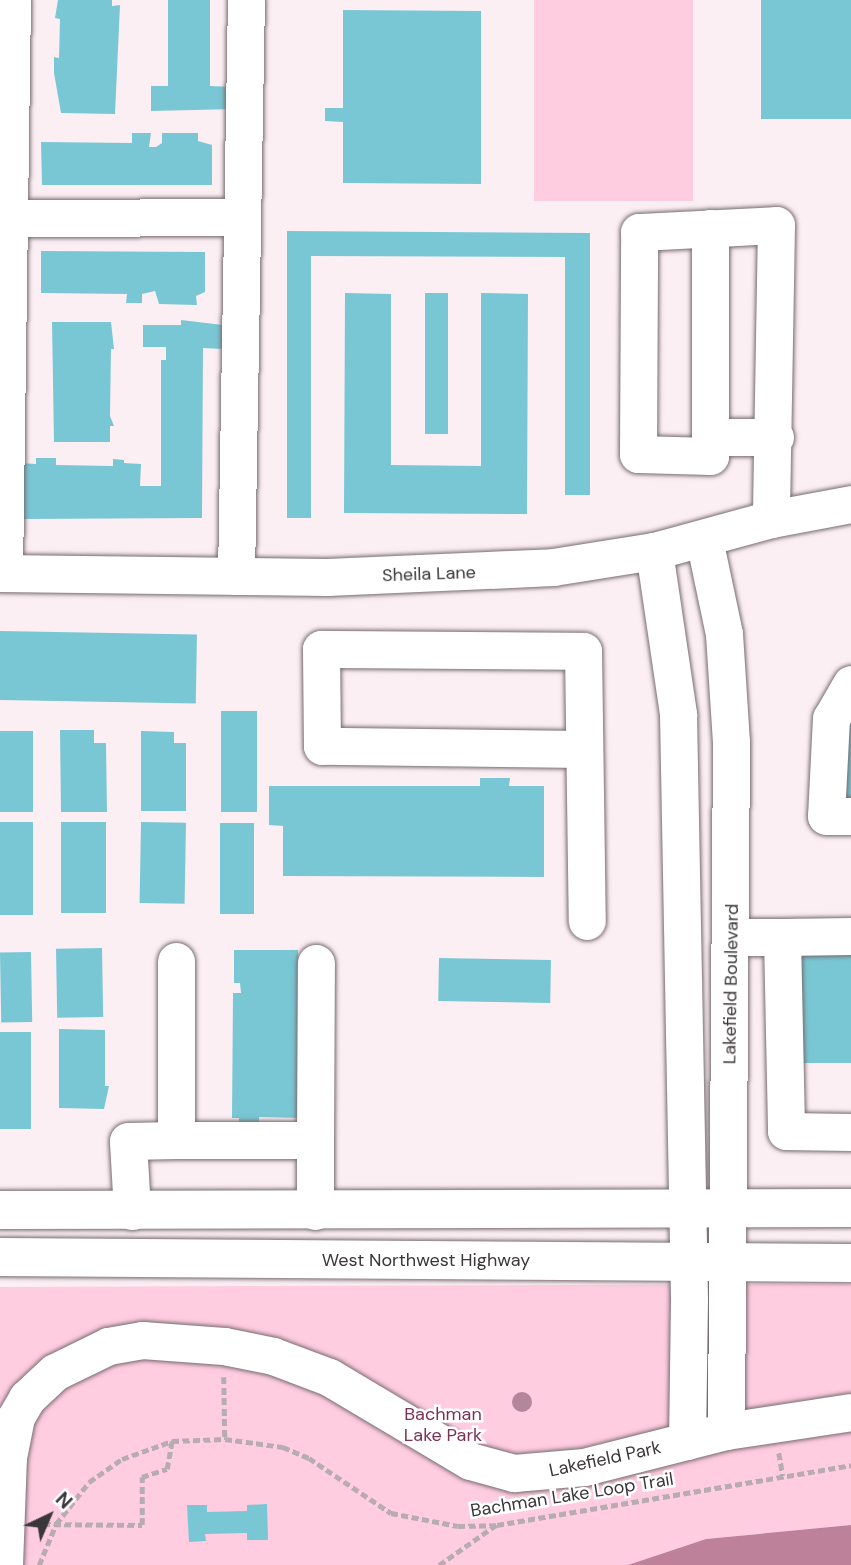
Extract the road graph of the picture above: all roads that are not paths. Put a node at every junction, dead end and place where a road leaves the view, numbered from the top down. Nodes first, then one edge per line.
1 (12, 0) edge
2 (246, 0) edge
3 (242, 217) junction
4 (5, 218) edge
5 (710, 229) junction
6 (710, 437) junction
7 (775, 437) junction
8 (851, 504) edge
9 (771, 519) junction
10 (704, 539) junction
11 (654, 551) junction
12 (2, 573) edge
13 (236, 576) junction
14 (851, 684) edge
15 (584, 749) junction
16 (851, 816) edge
17 (587, 921) dead end
18 (682, 922) junction
19 (732, 931) junction
20 (851, 936) edge
21 (782, 937) junction
22 (176, 961) dead end
23 (316, 963) dead end
24 (786, 1093) junction
25 (729, 1097) junction
26 (851, 1132) edge
27 (176, 1140) junction
28 (315, 1140) junction
29 (685, 1208) junction
30 (726, 1208) junction
31 (851, 1208) edge
32 (0, 1210) edge
33 (315, 1210) junction
34 (132, 1212) junction
35 (0, 1242) edge
36 (0, 1257) edge
37 (687, 1260) junction
38 (726, 1260) junction
39 (851, 1263) edge
40 (851, 1412) edge
41 (8, 1417) edge
42 (726, 1431) junction
43 (687, 1441) junction
44 (4, 1462) edge
45 (4, 1565) edge

1 - 4 street
2 - 3 street
3 - 4 street
3 - 13 street
4 - 12 street
5 - 6 street
5 - 6 street
5 - 7 street
6 - 7 street
7 - 9 street
8 - 9 street, Sheila Lane
9 - 10 street, Sheila Lane
10 - 11 street, Sheila Lane
10 - 19 street, Lakefield Boulevard
11 - 13 street, Sheila Lane
11 - 18 street
12 - 13 street, Sheila Lane
14 - 16 street
15 - 15 street
15 - 17 street
18 - 19 street
18 - 29 street
19 - 21 street
19 - 25 street, Lakefield Boulevard
20 - 21 street
21 - 24 street
22 - 27 street
23 - 28 street
24 - 25 street
24 - 26 street
25 - 30 street, Lakefield Boulevard
27 - 28 street
27 - 34 street
28 - 33 street
29 - 30 main road
29 - 33 main road
29 - 37 street
30 - 31 main road
30 - 38 street, Lakefield Boulevard
32 - 34 main road
33 - 34 main road
34 - 35 main road
36 - 37 main road, West Northwest Highway
37 - 38 main road, West Northwest Highway
37 - 43 street
38 - 39 main road, West Northwest Highway
38 - 42 street, Lakefield Boulevard
40 - 42 street, Lakefield Park
41 - 43 street, Lakefield Park
41 - 44 street, Lakefield Park
42 - 43 street, Lakefield Park
44 - 45 street, Lakefield Park

